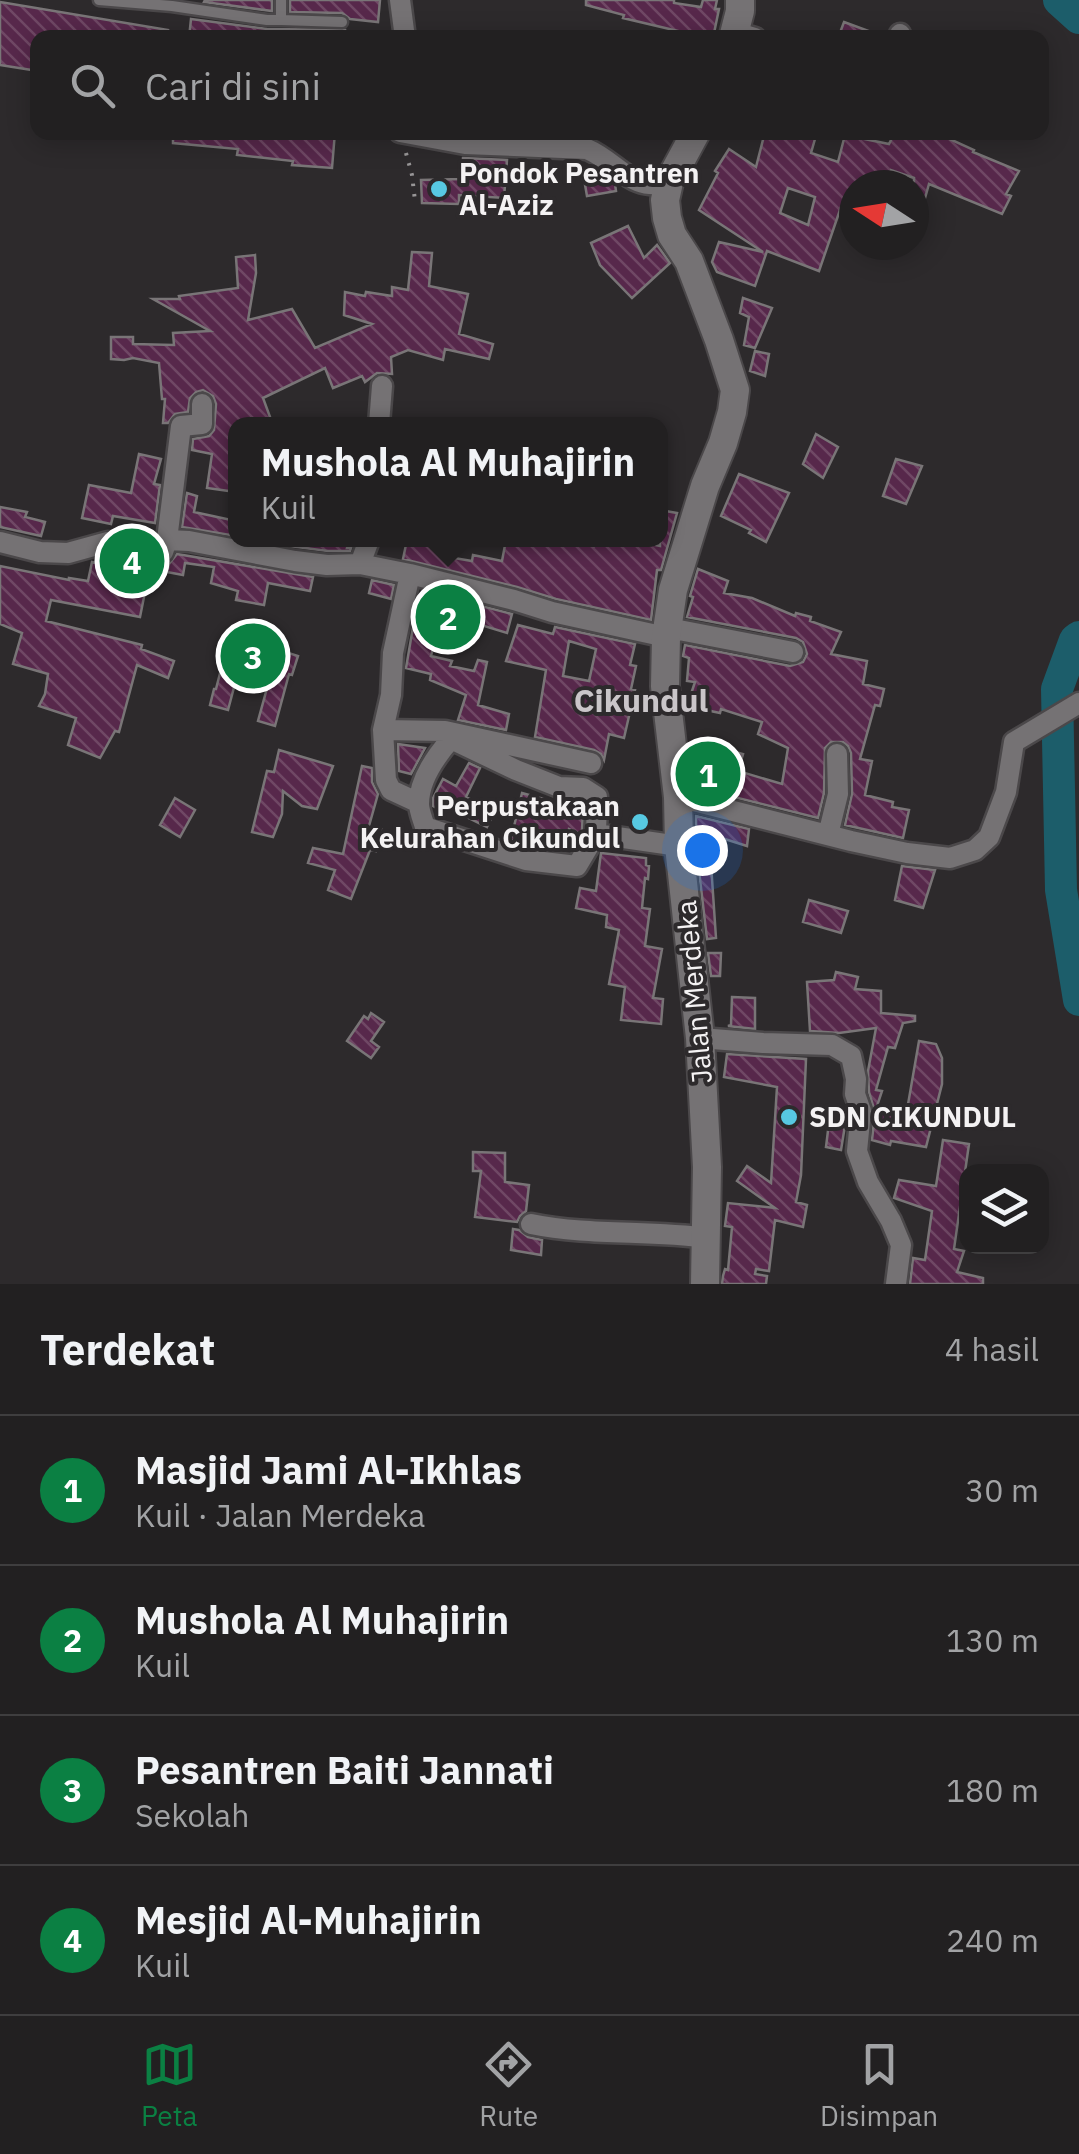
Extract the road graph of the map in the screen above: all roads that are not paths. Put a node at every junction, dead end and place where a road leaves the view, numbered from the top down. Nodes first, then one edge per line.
1 (99, 0) edge
2 (281, 0) edge
3 (400, 0) edge
4 (740, 0) edge
5 (281, 20) junction
6 (342, 22) dead end
7 (404, 30) edge
8 (741, 30) edge
9 (442, 140) edge
10 (692, 140) edge
11 (669, 182) junction
12 (382, 386) dead end
13 (202, 404) dead end
14 (380, 417) edge
15 (167, 540) junction
16 (0, 542) edge
17 (366, 547) edge
18 (360, 564) junction
19 (410, 574) junction
20 (666, 636) junction
21 (794, 652) dead end
22 (1079, 703) edge
23 (383, 730) junction
24 (836, 754) dead end
25 (591, 763) dead end
26 (678, 797) junction
27 (419, 803) junction
28 (596, 834) junction
29 (828, 834) junction
30 (679, 846) junction
31 (700, 1038) junction
32 (531, 1224) dead end
33 (706, 1238) junction
34 (705, 1284) edge
35 (896, 1284) edge

1 - 5 lane
2 - 5 lane
3 - 7 street
4 - 8 street
5 - 6 lane
9 - 11 street
10 - 11 street
11 - 20 street, Jalan Merdeka
12 - 14 street
13 - 15 street
15 - 16 street
15 - 18 street
17 - 18 street
18 - 19 street
19 - 20 street
19 - 23 street
20 - 21 street
20 - 26 street, Jalan Merdeka
22 - 29 street
23 - 25 street
23 - 27 street
24 - 29 street
26 - 29 street
26 - 30 street, Jalan Merdeka
27 - 28 street
27 - 28 street
28 - 30 street
30 - 31 street, Jalan Merdeka
31 - 33 street, Jalan Merdeka
31 - 35 street
32 - 33 street
33 - 34 street, Jalan Merdeka

